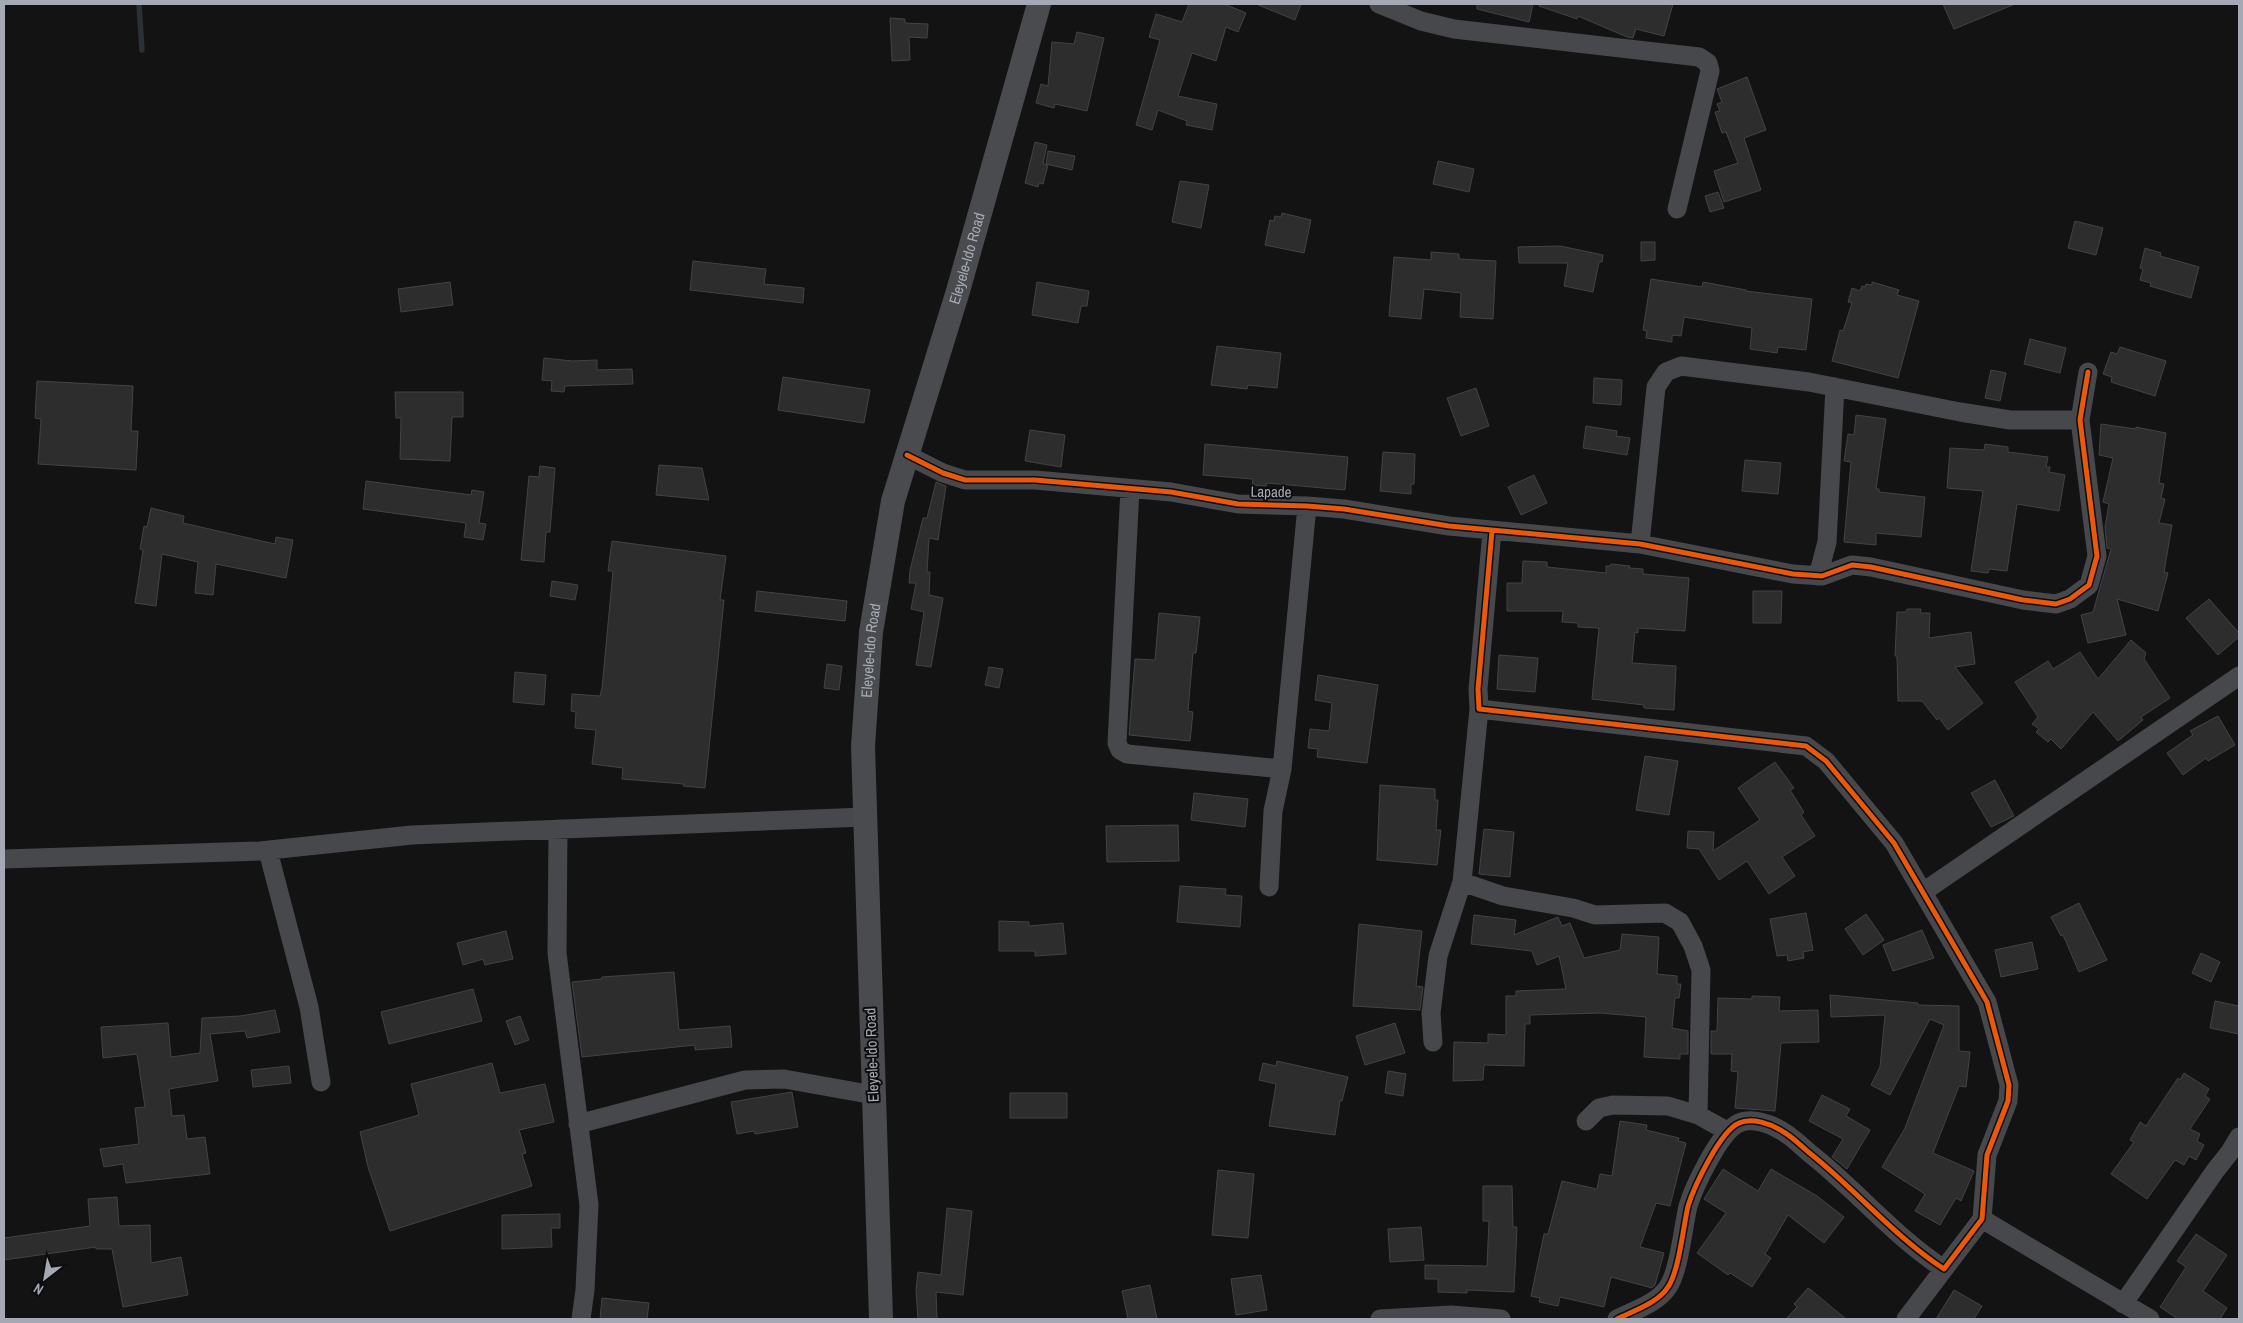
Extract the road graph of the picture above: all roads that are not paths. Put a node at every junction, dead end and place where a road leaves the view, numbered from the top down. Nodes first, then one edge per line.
1 (1039, 4) edge
2 (1379, 4) edge
3 (1677, 209) dead end
4 (2088, 372) dead end
5 (1835, 387) junction
6 (2080, 420) junction
7 (907, 455) junction
8 (1130, 489) junction
9 (1307, 506) junction
10 (1492, 531) junction
11 (1640, 544) junction
12 (1818, 576) junction
13 (2239, 676) edge
14 (1479, 709) junction
15 (1282, 769) junction
16 (865, 817) junction
17 (558, 829) junction
18 (268, 850) junction
19 (4, 859) edge
20 (1462, 882) junction
21 (1269, 887) dead end
22 (1923, 892) junction
23 (1433, 1042) dead end
24 (321, 1082) dead end
25 (874, 1095) junction
26 (1698, 1115) junction
27 (1586, 1121) dead end
28 (578, 1124) junction
29 (1727, 1131) junction
30 (2239, 1137) edge
31 (1982, 1219) junction
32 (1944, 1269) junction
33 (2123, 1304) junction
34 (581, 1319) edge
35 (881, 1319) edge
36 (1380, 1319) edge
37 (1501, 1319) edge
38 (1617, 1319) edge
39 (1906, 1319) edge
40 (2150, 1319) edge

1 - 7 main road, Eleyele-Ido Road
2 - 3 street
4 - 6 street
5 - 6 street
5 - 11 street
5 - 12 street
6 - 12 street
7 - 8 street, Lapade
7 - 16 main road, Eleyele-Ido Road
8 - 9 street, Lapade
8 - 15 street
9 - 10 street, Lapade
9 - 15 street
10 - 11 street, Lapade
10 - 14 street
11 - 12 street, Lapade
13 - 22 street
14 - 20 street
14 - 22 street
15 - 21 street
16 - 17 street
16 - 25 main road, Eleyele-Ido Road
17 - 18 street
17 - 28 street
18 - 19 street
18 - 24 street
20 - 23 street
20 - 26 street
22 - 31 street
25 - 28 street
25 - 35 main road, Eleyele-Ido Road
26 - 27 street
26 - 29 street
28 - 34 street
29 - 32 street
29 - 38 street
30 - 33 street
31 - 32 street
31 - 33 street
32 - 39 street
33 - 40 street
36 - 37 street

